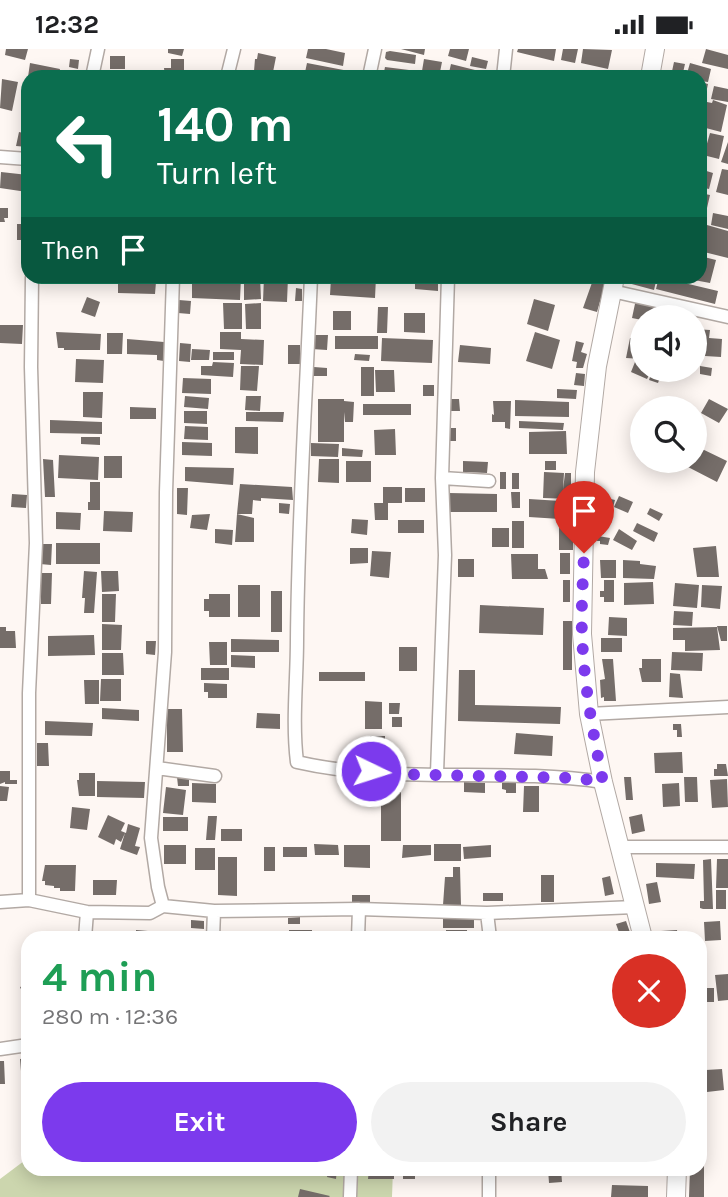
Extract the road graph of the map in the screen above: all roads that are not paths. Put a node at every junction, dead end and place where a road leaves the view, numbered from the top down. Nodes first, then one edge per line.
1 (98, 49) edge
2 (234, 49) edge
3 (375, 49) edge
4 (506, 49) edge
5 (655, 49) edge
6 (94, 70) edge
7 (229, 70) edge
8 (370, 70) edge
9 (504, 70) edge
10 (651, 70) edge
11 (0, 157) edge
12 (21, 158) edge
13 (32, 284) edge
14 (173, 284) edge
15 (311, 284) edge
16 (448, 284) edge
17 (613, 284) edge
18 (728, 317) edge
19 (442, 478) junction
20 (489, 481) dead end
21 (728, 707) edge
22 (589, 714) junction
23 (157, 768) junction
24 (437, 773) junction
25 (215, 776) dead end
26 (603, 782) junction
27 (620, 847) junction
28 (728, 847) edge
29 (29, 900) junction
30 (0, 902) edge
31 (163, 906) junction
32 (635, 907) junction
33 (359, 909) junction
34 (214, 911) junction
35 (87, 912) junction
36 (487, 913) junction
37 (86, 931) edge
38 (213, 931) edge
39 (358, 931) edge
40 (489, 931) edge
41 (641, 931) edge
42 (21, 1046) edge
43 (0, 1049) edge
44 (351, 1176) edge
45 (489, 1176) edge
46 (677, 1176) edge
47 (350, 1197) edge
48 (488, 1197) edge
49 (676, 1197) edge

1 - 6 street
2 - 7 street
3 - 8 street
4 - 9 street
5 - 10 street
11 - 12 street
13 - 29 street
14 - 23 street
15 - 24 street
16 - 19 street
17 - 18 street
17 - 22 street
19 - 20 street
19 - 24 street
21 - 22 street
22 - 26 street
23 - 25 street
23 - 31 street
24 - 26 street
26 - 27 street
27 - 28 street
27 - 32 street
29 - 30 street
29 - 35 street
31 - 34 street
31 - 35 street
32 - 36 street
32 - 41 street
33 - 34 street
33 - 36 street
33 - 39 street
34 - 38 street
35 - 37 street
36 - 40 street
42 - 43 street
44 - 47 street
45 - 48 street
46 - 49 street

